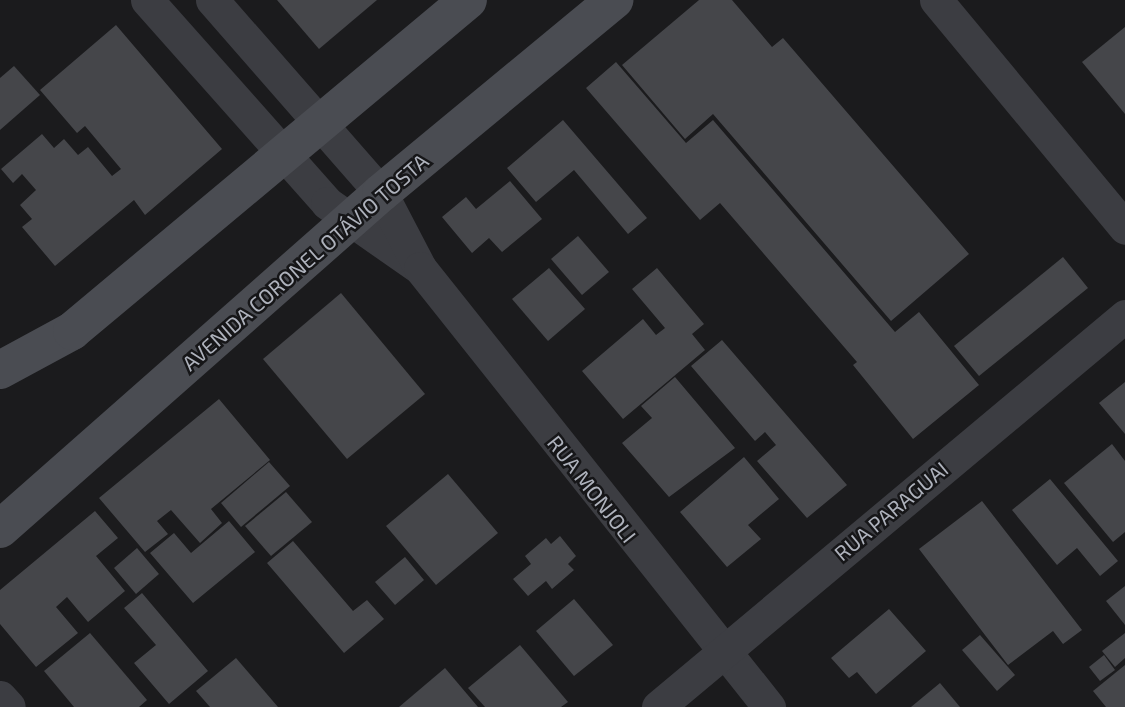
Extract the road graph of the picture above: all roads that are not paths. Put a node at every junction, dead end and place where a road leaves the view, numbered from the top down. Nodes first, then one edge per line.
1 (147, 0) edge
2 (212, 0) edge
3 (468, 0) edge
4 (614, 0) edge
5 (936, 0) edge
6 (317, 126) junction
7 (281, 156) junction
8 (381, 192) junction
9 (349, 222) junction
10 (1125, 228) edge
11 (419, 268) junction
12 (1125, 316) edge
13 (0, 370) edge
14 (0, 529) edge
15 (720, 654) junction
16 (0, 697) edge
17 (9, 707) edge
18 (658, 707) edge
19 (769, 707) edge

1 - 7 street, RUA MONJOLI
2 - 6 street, RUA MONJOLI
3 - 6 main road
4 - 8 main road, AVENIDA CORONEL OTÁVIO TOSTA
5 - 10 street
6 - 7 main road
6 - 8 street, RUA MONJOLI
7 - 9 street, RUA MONJOLI
7 - 13 main road
8 - 9 main road, AVENIDA CORONEL OTÁVIO TOSTA
8 - 11 street, RUA MONJOLI
9 - 11 street, RUA MONJOLI
9 - 14 main road, AVENIDA CORONEL OTÁVIO TOSTA
11 - 15 street, RUA MONJOLI
12 - 15 street, RUA PARAGUAI
15 - 18 street, RUA PARAGUAI
15 - 19 street, RUA MONJOLI
16 - 17 street

